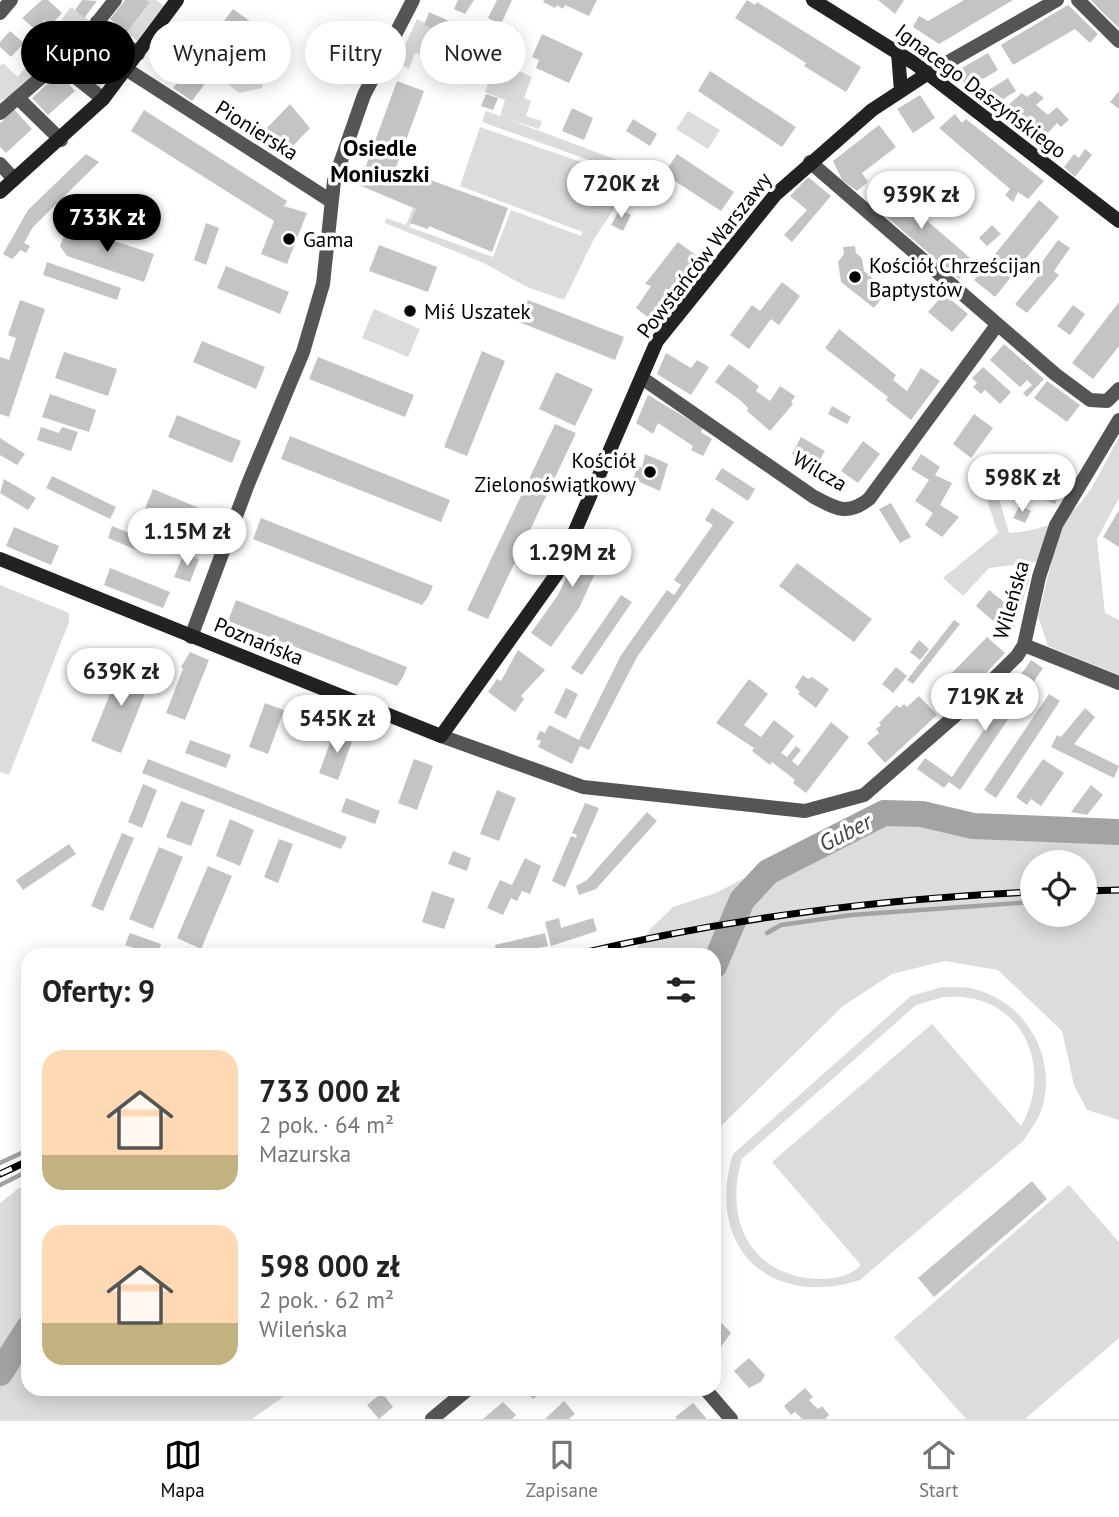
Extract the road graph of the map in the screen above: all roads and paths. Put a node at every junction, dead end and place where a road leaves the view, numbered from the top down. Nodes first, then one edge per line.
1 (11, 0) edge
2 (115, 0) edge
3 (177, 0) edge
4 (412, 0) edge
5 (813, 0) edge
6 (1057, 0) edge
7 (1078, 0) edge
8 (0, 13) edge
9 (98, 21) edge
10 (1119, 41) edge
11 (135, 52) edge
12 (898, 53) junction
13 (138, 54) junction
14 (135, 58) edge
15 (927, 74) junction
16 (135, 75) edge
17 (114, 84) edge
18 (901, 91) junction
19 (18, 98) junction
20 (103, 99) junction
21 (0, 113) edge
22 (61, 140) junction
23 (810, 162) junction
24 (0, 164) edge
25 (14, 179) junction
26 (0, 192) edge
27 (331, 201) junction
28 (1119, 221) edge
29 (997, 325) junction
30 (642, 378) junction
31 (1119, 389) edge
32 (1119, 420) edge
33 (0, 559) edge
34 (191, 637) junction
35 (1024, 645) junction
36 (1119, 683) edge
37 (441, 736) junction
38 (583, 787) joint
39 (460, 1396) edge
40 (711, 1396) edge
41 (432, 1419) edge
42 (731, 1419) edge

1 - 8 street
2 - 9 street
3 - 13 street
4 - 27 street
5 - 12 street, Ignacego Daszyńskiego
6 - 15 street, Powstańców Warszawy
7 - 10 street
11 - 13 street
12 - 15 street, Ignacego Daszyńskiego
12 - 18 street
13 - 14 street
15 - 18 street, Powstańców Warszawy
15 - 28 street, Ignacego Daszyńskiego
16 - 27 street, Pionierska
17 - 20 street
18 - 23 street, Powstańców Warszawy
19 - 20 street
19 - 21 street
19 - 22 street
20 - 22 street
22 - 25 street
23 - 29 street
23 - 30 street, Powstańców Warszawy
24 - 25 street
25 - 26 street
27 - 34 street
29 - 30 street, Wilcza
29 - 31 street
30 - 37 street, Powstańców Warszawy
32 - 35 street, Wileńska
33 - 34 street, Poznańska
34 - 37 street, Poznańska
35 - 36 street
35 - 38 street, Wileńska
37 - 38 street, Poznańska
39 - 41 street
40 - 42 street

